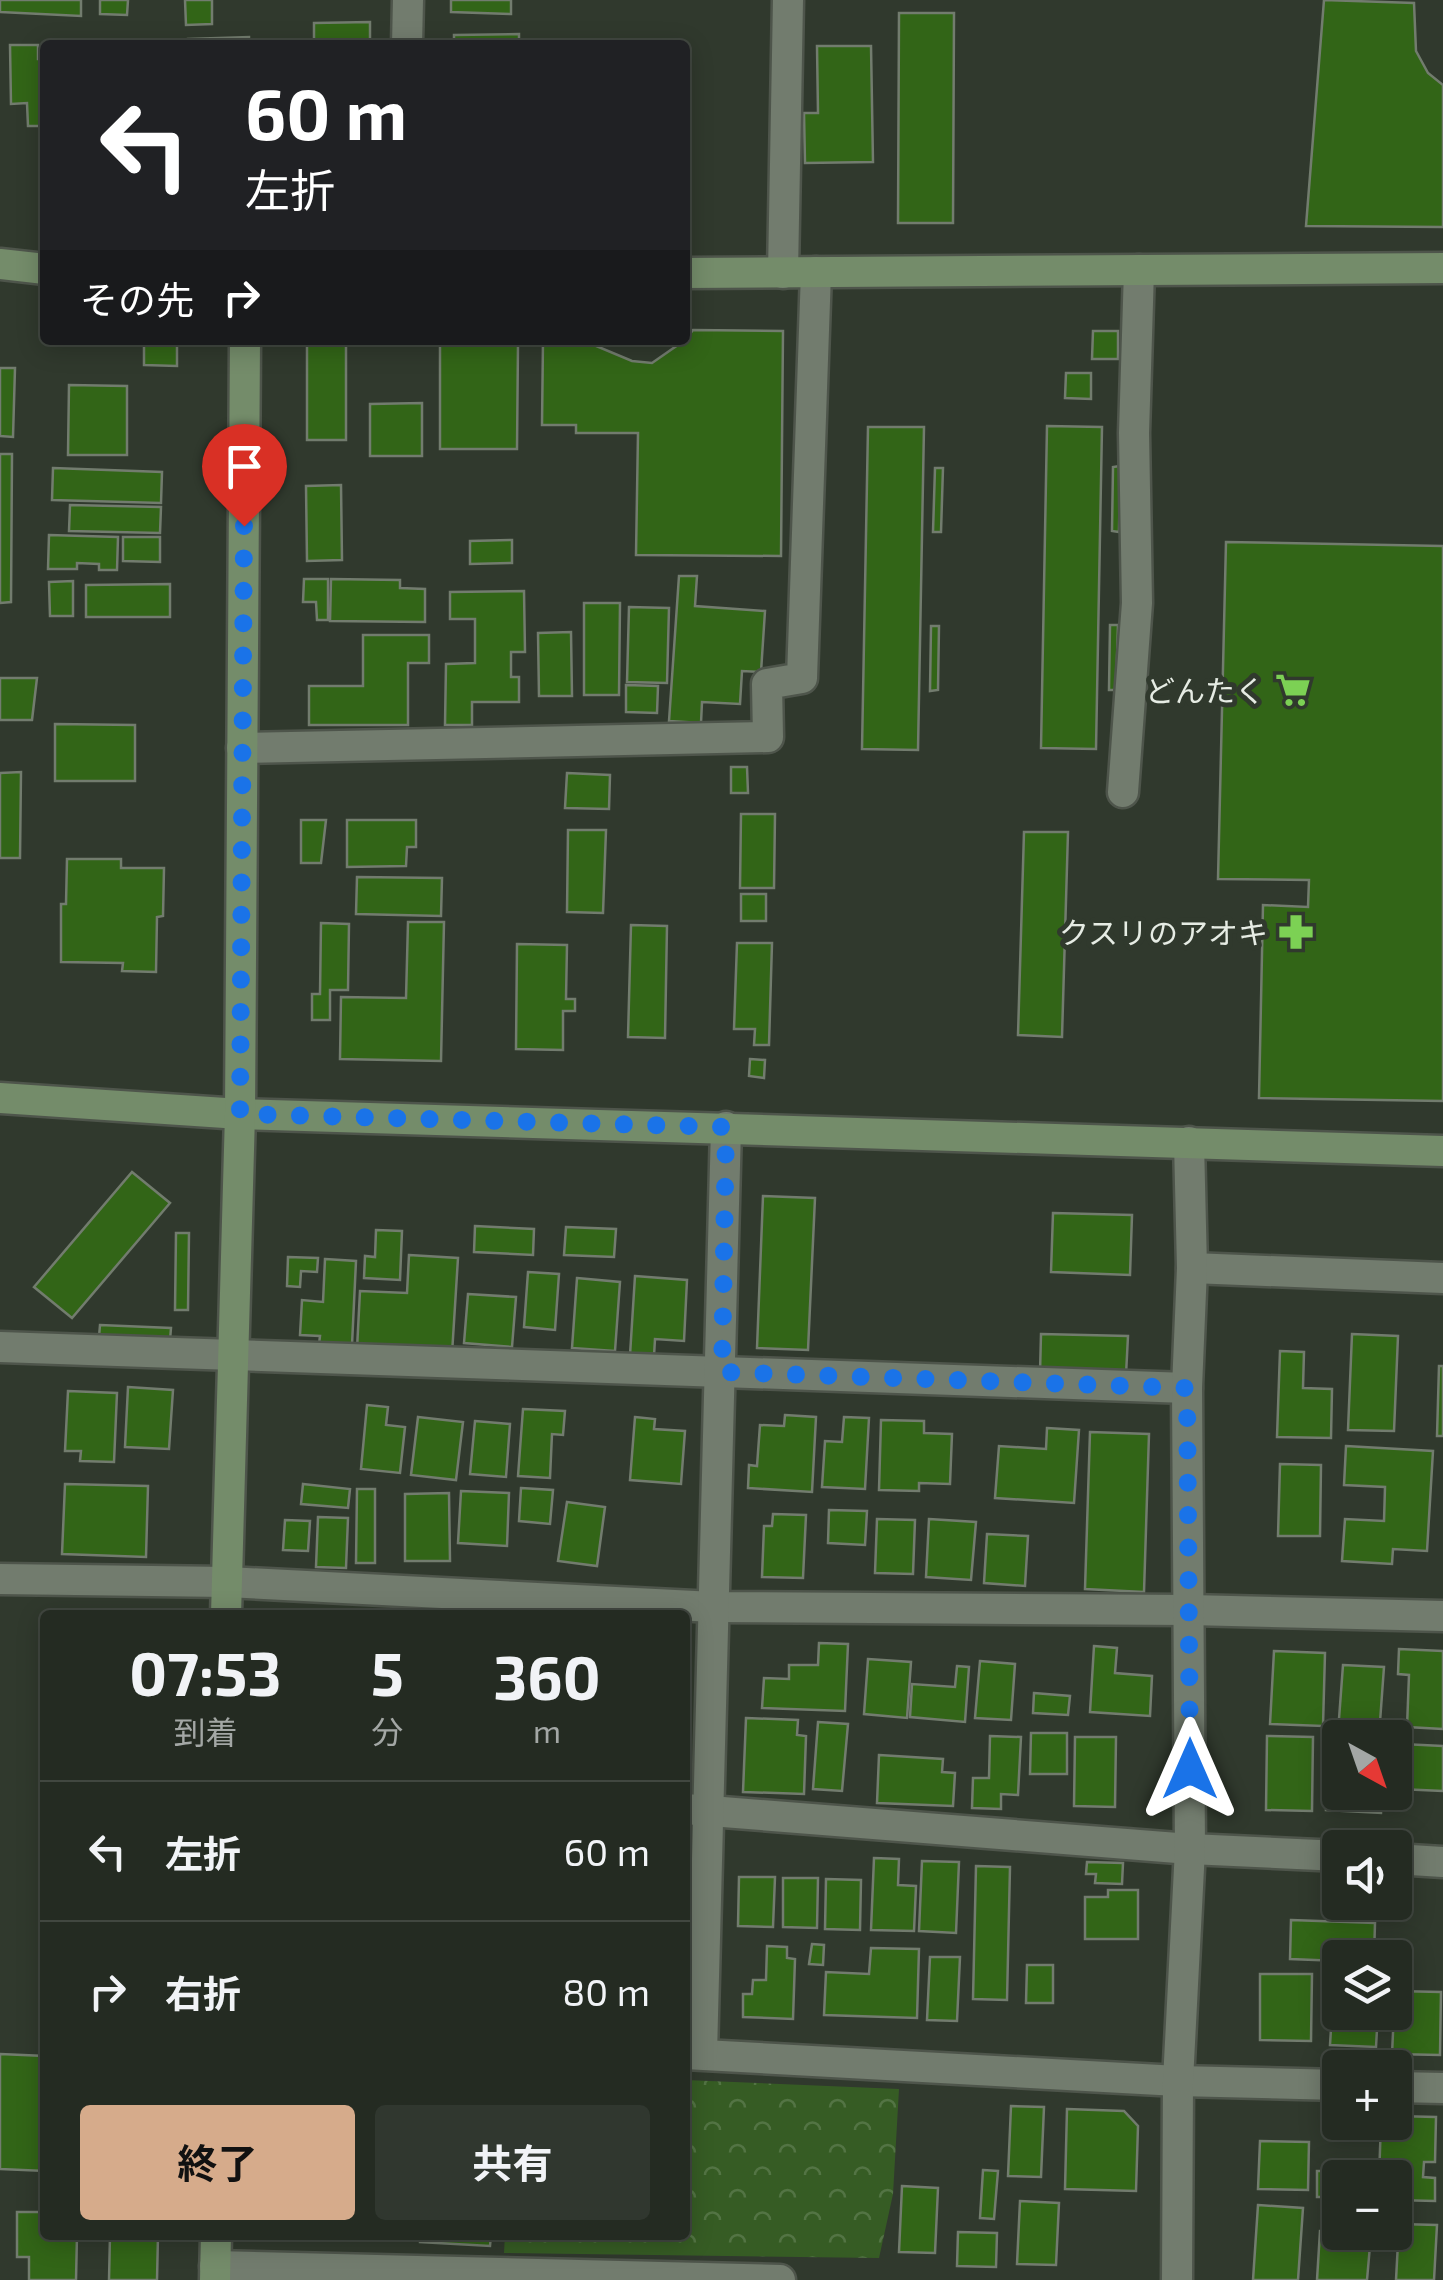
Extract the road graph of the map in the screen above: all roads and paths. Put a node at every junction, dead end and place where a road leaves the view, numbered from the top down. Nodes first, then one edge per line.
1 (408, 0) edge
2 (788, 0) edge
3 (407, 40) edge
4 (0, 264) edge
5 (40, 268) edge
6 (1443, 268) edge
7 (1140, 270) junction
8 (784, 272) junction
9 (816, 272) junction
10 (690, 273) edge
11 (245, 345) edge
12 (242, 748) junction
13 (1123, 792) dead end
14 (0, 1098) edge
15 (240, 1114) junction
16 (726, 1127) junction
17 (1189, 1142) junction
18 (1443, 1151) edge
19 (1192, 1268) junction
20 (1443, 1278) edge
21 (0, 1347) edge
22 (233, 1357) junction
23 (722, 1372) junction
24 (1187, 1388) junction
25 (0, 1579) edge
26 (227, 1582) junction
27 (714, 1607) junction
28 (226, 1610) edge
29 (1190, 1610) junction
30 (1443, 1616) edge
31 (697, 1809) edge
32 (1190, 1849) junction
33 (1322, 1855) edge
34 (1412, 1860) edge
35 (1443, 1862) edge
36 (693, 2054) edge
37 (1178, 2081) junction
38 (1322, 2085) edge
39 (1412, 2087) edge
40 (1443, 2088) edge
41 (216, 2240) edge
42 (215, 2273) edge
43 (780, 2280) edge
44 (1177, 2280) edge

1 - 3 street
2 - 8 street
4 - 5 street
6 - 7 street
7 - 9 street
7 - 13 street
8 - 9 street
8 - 10 street
9 - 12 street
11 - 12 street
12 - 15 street
14 - 15 street
15 - 16 street
15 - 22 street
16 - 17 street
16 - 23 street
17 - 18 street
17 - 19 street
19 - 20 street
19 - 24 street
21 - 22 street
22 - 23 street
22 - 26 street
23 - 24 street
23 - 27 street
24 - 29 street
25 - 26 street
26 - 27 street
26 - 28 street
27 - 29 street
27 - 31 street
29 - 30 street
29 - 32 street
31 - 32 street
31 - 36 street
32 - 33 street
32 - 37 street
34 - 35 street
36 - 37 street
37 - 38 street
37 - 44 street
39 - 40 street
41 - 42 street
42 - 43 street

